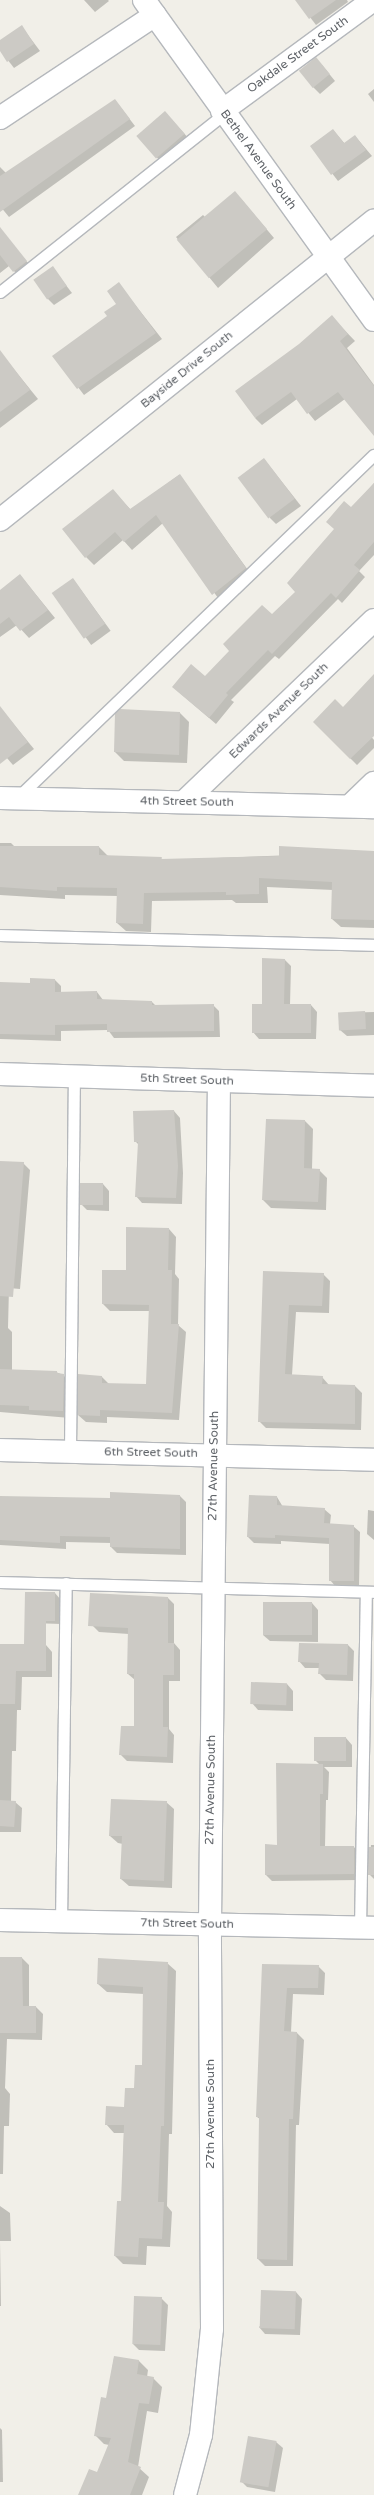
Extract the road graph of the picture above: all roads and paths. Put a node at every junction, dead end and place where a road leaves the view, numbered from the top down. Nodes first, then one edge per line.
1 (373, 0) edge
2 (150, 8) edge
3 (223, 112) junction
4 (0, 118) edge
5 (374, 220) edge
6 (328, 256) junction
7 (0, 292) edge
8 (374, 320) edge
9 (374, 455) edge
10 (0, 520) edge
11 (374, 620) edge
12 (374, 783) edge
13 (8, 799) edge
14 (184, 802) junction
15 (351, 805) junction
16 (374, 807) edge
17 (0, 935) edge
18 (374, 945) edge
19 (0, 1074) edge
20 (74, 1076) junction
21 (219, 1082) junction
22 (374, 1086) edge
23 (0, 1450) edge
24 (70, 1451) junction
25 (214, 1455) junction
26 (374, 1460) edge
27 (0, 1582) edge
28 (66, 1583) junction
29 (213, 1587) junction
30 (370, 1592) edge
31 (0, 1920) edge
32 (61, 1922) junction
33 (210, 1924) junction
34 (367, 1928) edge
35 (185, 2495) edge

1 - 3 street, Oakdale Street South
2 - 3 street, Bethel Avenue South
2 - 4 street
3 - 6 street, Bethel Avenue South
3 - 7 lane
5 - 6 street, Bayside Drive South
6 - 8 street, Bethel Avenue South
6 - 10 street, Bayside Drive South
9 - 13 lane
11 - 14 street, Edwards Avenue South
12 - 15 street
13 - 14 street, 4th Street South
14 - 15 street, 4th Street South
15 - 16 street, 4th Street South
17 - 18 lane
19 - 20 street, 5th Street South
20 - 21 street, 5th Street South
20 - 24 lane
21 - 22 street, 5th Street South
21 - 25 street, 27th Avenue South
23 - 24 street, 6th Street South
24 - 25 street, 6th Street South
25 - 26 street, 6th Street South
25 - 29 street, 27th Avenue South
27 - 28 lane
28 - 29 lane
28 - 32 lane
29 - 30 lane
29 - 33 street, 27th Avenue South
30 - 34 lane
31 - 32 street, 7th Street South
32 - 33 street, 7th Street South
33 - 34 street, 7th Street South
33 - 35 street, 27th Avenue South

